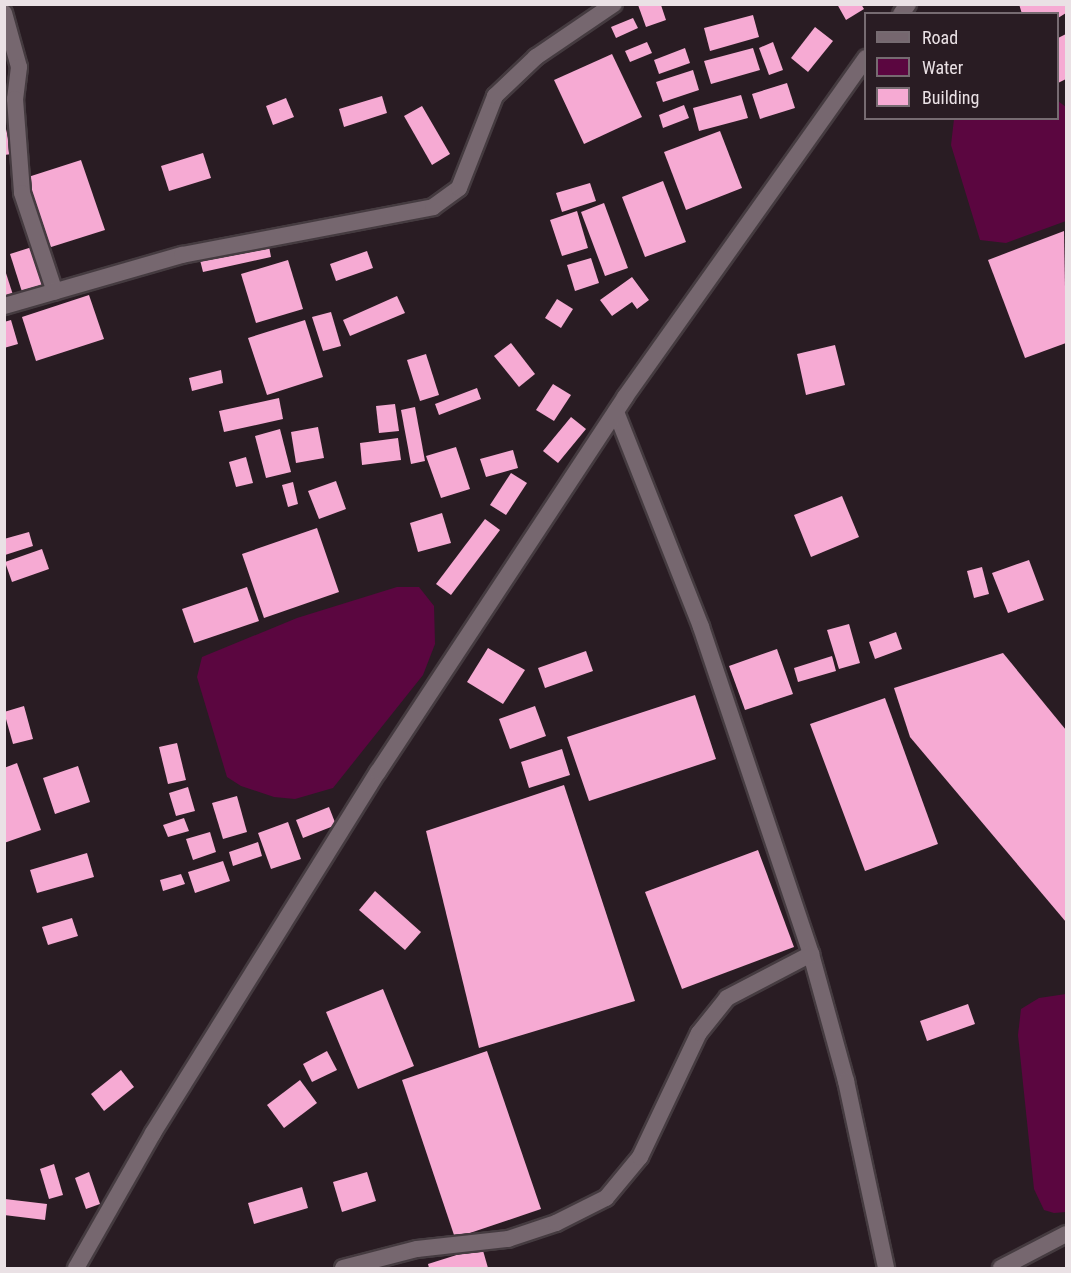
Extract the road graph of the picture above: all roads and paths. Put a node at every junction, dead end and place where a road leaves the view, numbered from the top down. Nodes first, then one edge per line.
1 (614, 4) edge
2 (4, 12) edge
3 (864, 61) edge
4 (55, 292) junction
5 (4, 306) edge
6 (616, 412) junction
7 (811, 954) junction
8 (1066, 1234) edge
9 (76, 1269) edge
10 (344, 1269) edge
11 (886, 1269) edge
12 (1001, 1269) edge

1 - 4 street
2 - 4 street
3 - 6 street
4 - 5 street
6 - 7 street
6 - 9 street
7 - 10 street
7 - 11 street
8 - 12 street

